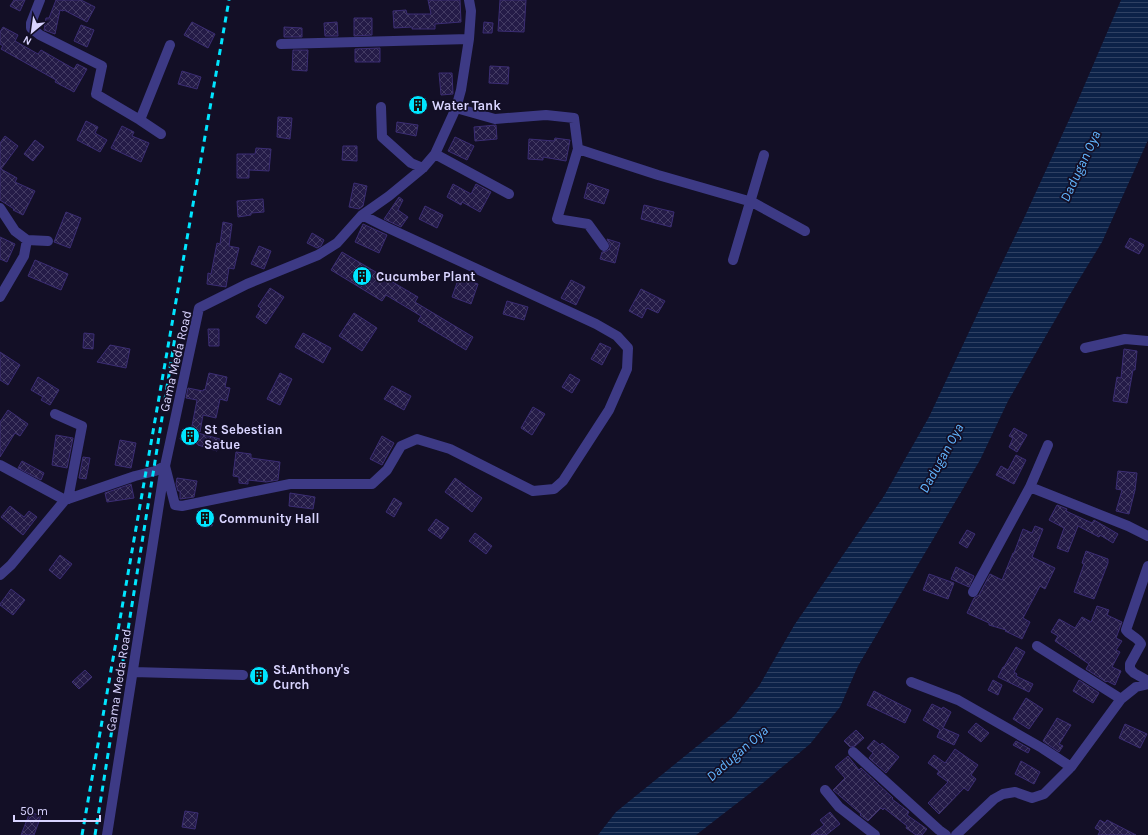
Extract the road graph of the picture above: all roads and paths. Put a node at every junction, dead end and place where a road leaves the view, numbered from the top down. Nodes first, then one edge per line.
1 (40, 0) edge
2 (469, 0) edge
3 (469, 39) junction
4 (170, 44) dead end
5 (281, 44) dead end
6 (381, 107) dead end
7 (456, 108) junction
8 (140, 120) junction
9 (161, 134) dead end
10 (578, 149) junction
11 (435, 154) junction
12 (764, 155) dead end
13 (423, 168) junction
14 (509, 194) dead end
15 (750, 201) junction
16 (0, 208) edge
17 (362, 215) junction
18 (805, 231) dead end
19 (27, 240) junction
20 (48, 241) dead end
21 (604, 246) dead end
22 (733, 260) dead end
23 (0, 297) edge
24 (1148, 341) edge
25 (1085, 348) dead end
26 (56, 414) dead end
27 (1048, 445) dead end
28 (0, 465) edge
29 (165, 466) junction
30 (1030, 487) junction
31 (66, 500) junction
32 (1148, 536) edge
33 (1148, 566) edge
34 (0, 576) edge
35 (973, 592) dead end
36 (1037, 646) dead end
37 (133, 672) junction
38 (243, 675) dead end
39 (911, 682) dead end
40 (1148, 682) edge
41 (1121, 699) junction
42 (853, 752) dead end
43 (1071, 767) junction
44 (825, 790) dead end
45 (107, 835) edge
46 (875, 835) edge
47 (946, 835) edge
48 (956, 835) edge

1 - 8 street
2 - 3 street, Gama Meda Road
3 - 5 street
3 - 7 street, Gama Meda Road
4 - 8 street
6 - 13 street
7 - 10 street
7 - 11 street, Gama Meda Road
8 - 9 street
10 - 15 street
10 - 21 street
11 - 13 street, Gama Meda Road
11 - 14 street
12 - 15 street
13 - 17 street, Gama Meda Road
15 - 18 street
15 - 22 street
16 - 19 street
17 - 29 street, Gama Meda Road
17 - 29 street
19 - 20 street
19 - 23 street
24 - 25 street
26 - 31 street
27 - 30 street
28 - 31 street
29 - 31 street
29 - 37 street, Gama Meda Road
30 - 32 street
30 - 35 street
31 - 34 street
33 - 40 street
36 - 41 street
37 - 38 street
37 - 45 street, Gama Meda Road
39 - 43 street
40 - 41 street
41 - 43 street
42 - 47 street
43 - 48 street
44 - 46 street

